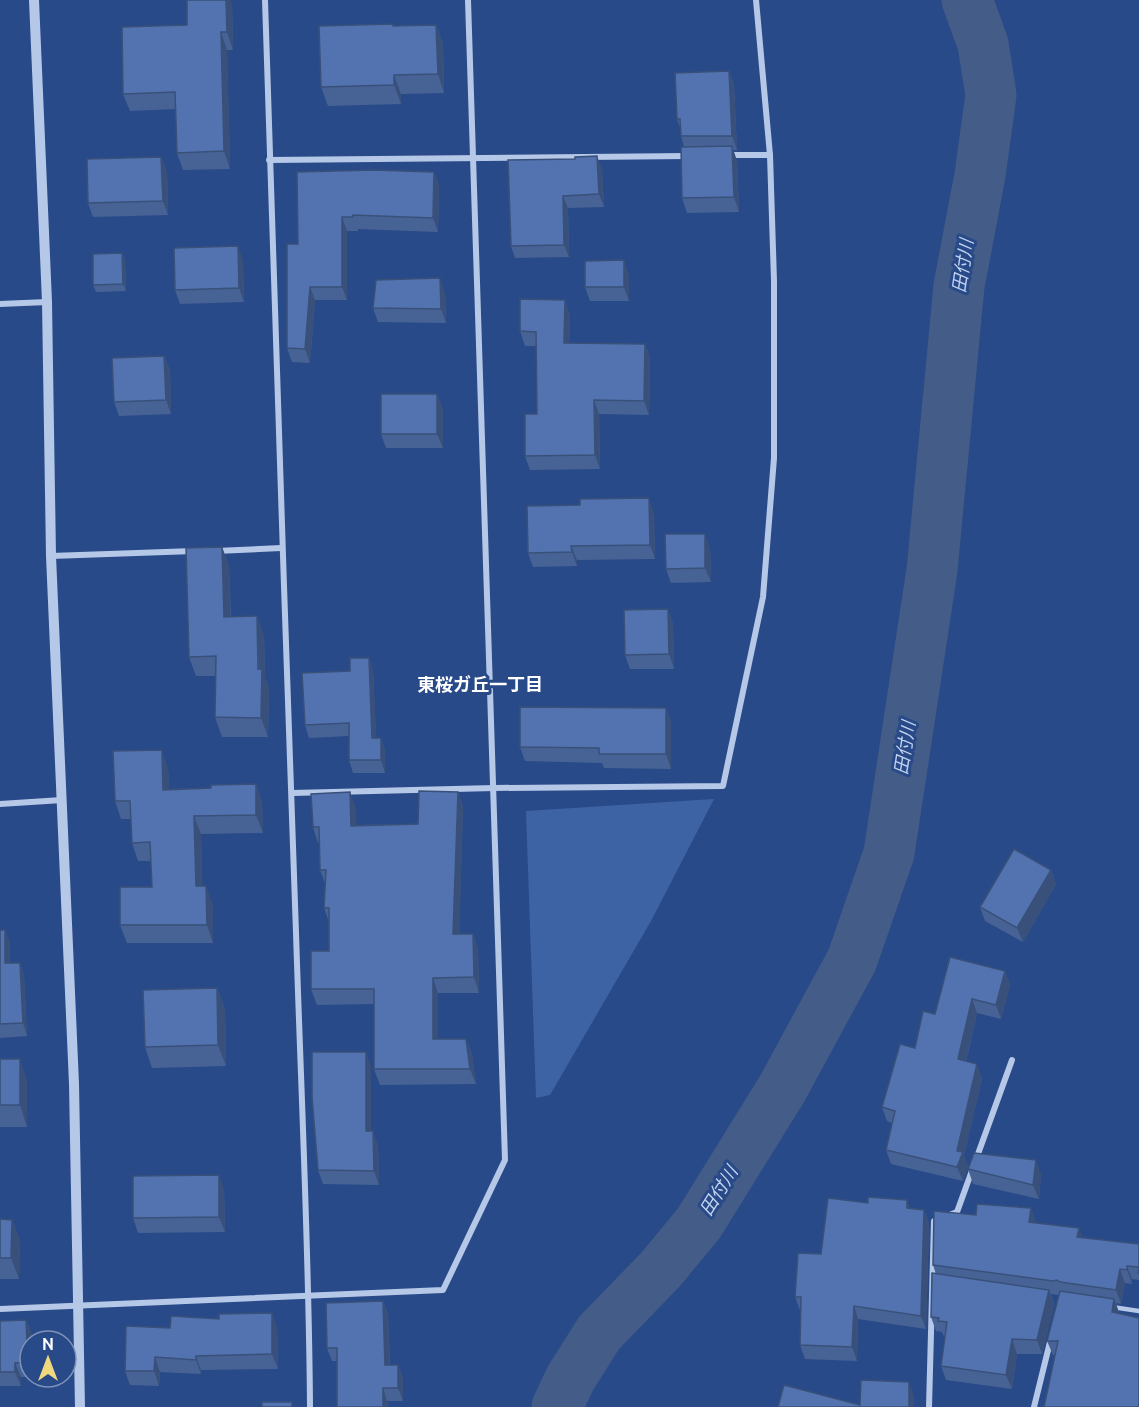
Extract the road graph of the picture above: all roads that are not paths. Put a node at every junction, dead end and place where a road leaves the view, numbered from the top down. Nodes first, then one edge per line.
1 (34, 0) edge
2 (265, 0) edge
3 (468, 0) edge
4 (756, 0) edge
5 (723, 155) edge
6 (770, 155) junction
7 (699, 156) edge
8 (472, 158) junction
9 (269, 160) junction
10 (47, 302) junction
11 (0, 304) edge
12 (281, 548) junction
13 (201, 551) edge
14 (212, 551) edge
15 (51, 556) junction
16 (494, 788) junction
17 (292, 794) junction
18 (63, 800) junction
19 (0, 804) edge
20 (1012, 1060) dead end
21 (931, 1282) junction
22 (943, 1283) edge
23 (309, 1298) junction
24 (1106, 1306) edge
25 (79, 1307) junction
26 (0, 1309) edge
27 (1139, 1311) edge
28 (1052, 1334) edge
29 (80, 1407) edge
30 (310, 1407) edge
31 (929, 1407) edge
32 (1034, 1407) edge

1 - 10 street
2 - 9 street
3 - 8 street
4 - 6 street
5 - 6 street
6 - 16 street
7 - 8 street
8 - 9 street
8 - 16 street
9 - 12 street
10 - 11 street
10 - 15 street
12 - 14 street
12 - 17 street
13 - 15 street
15 - 18 street
16 - 17 street
16 - 23 street
17 - 23 street
18 - 19 street
18 - 25 street
20 - 21 street
21 - 22 lane
21 - 31 street
23 - 25 street
23 - 30 street
24 - 27 lane
25 - 26 street
25 - 29 street
28 - 32 street

